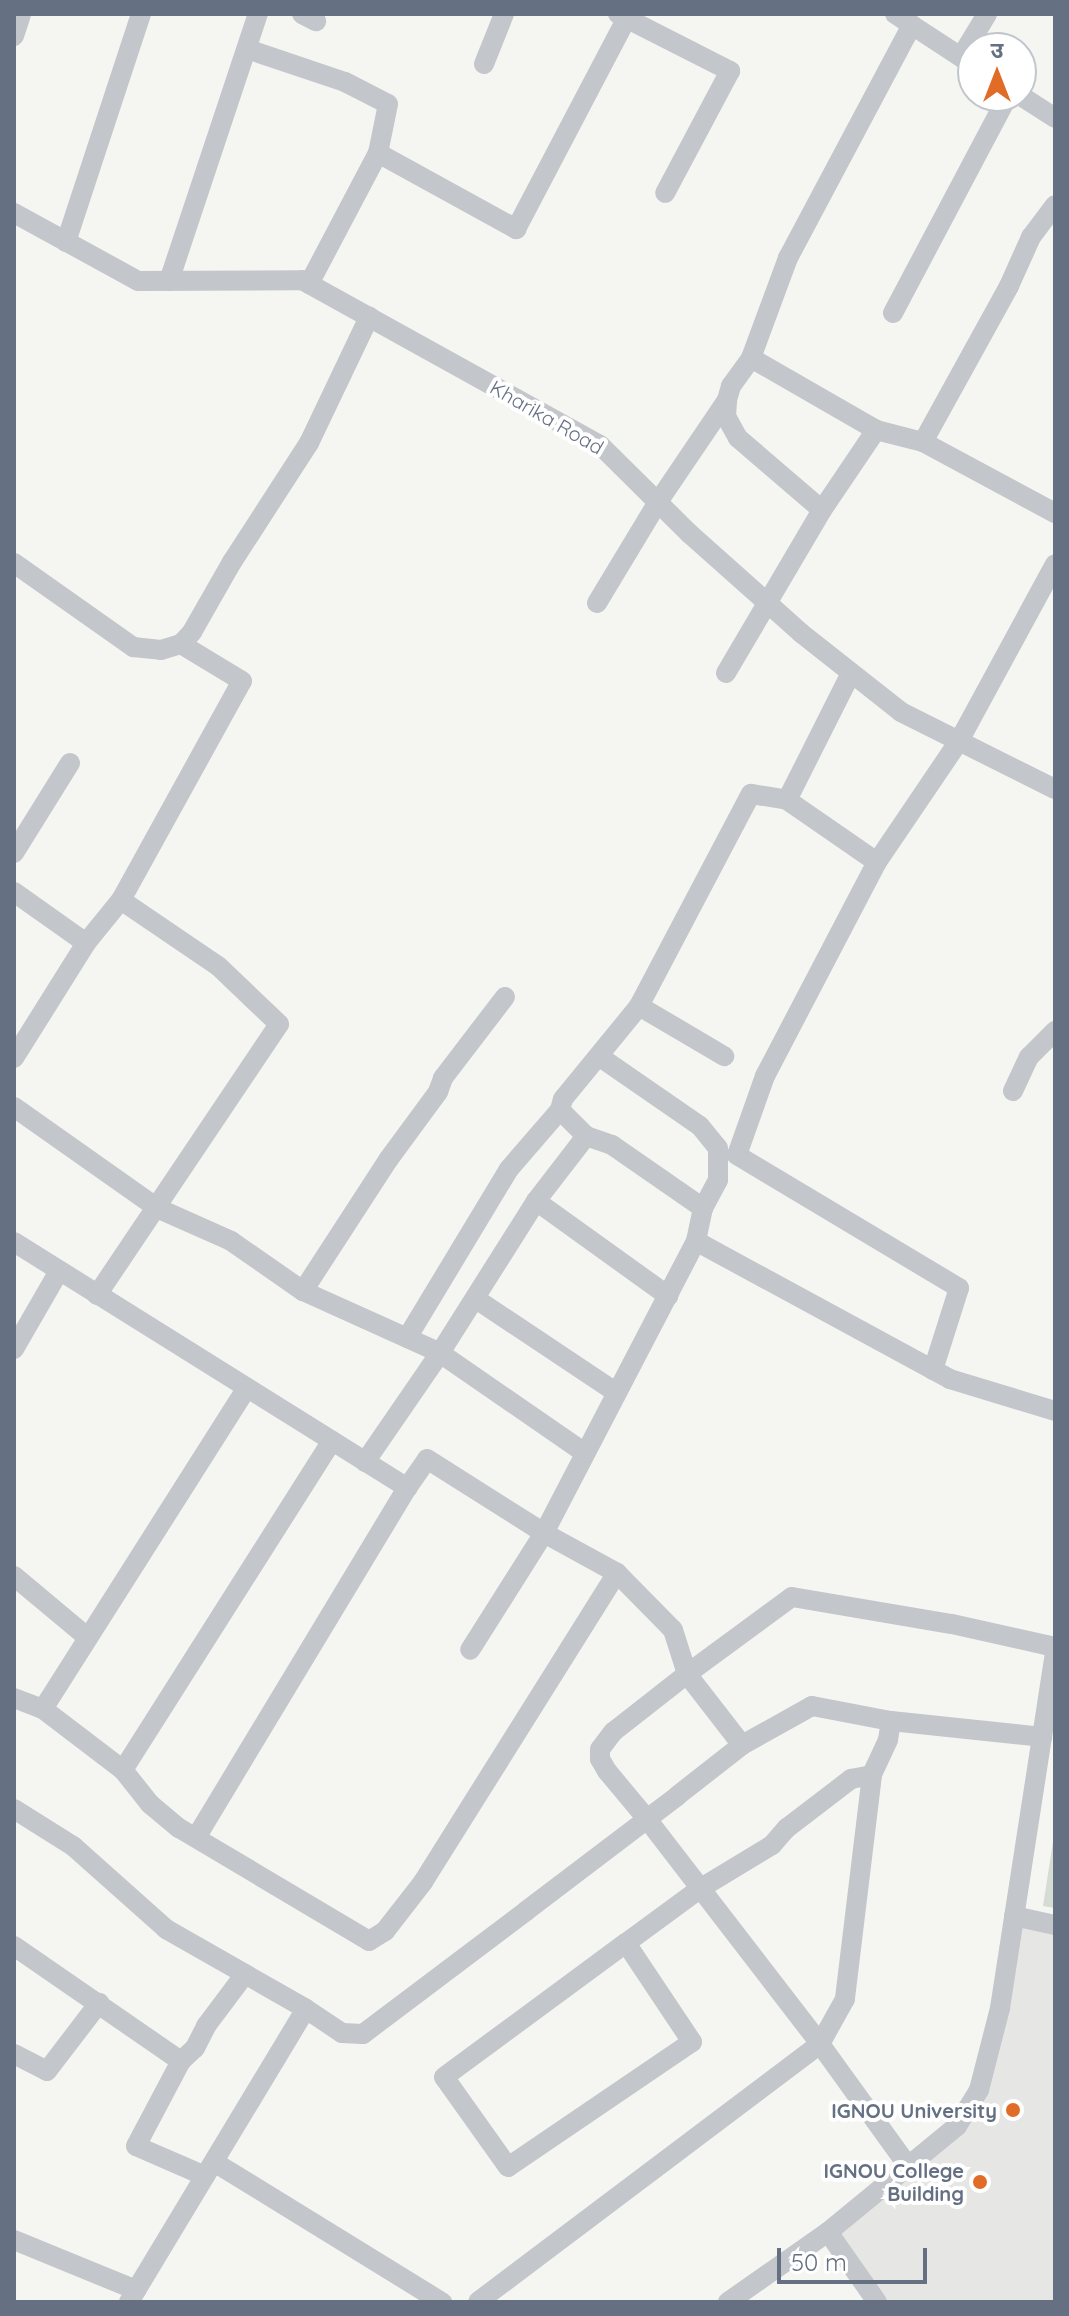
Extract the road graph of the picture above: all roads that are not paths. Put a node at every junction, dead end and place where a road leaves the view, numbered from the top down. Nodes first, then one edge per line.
1 (21, 14) edge
2 (141, 14) edge
3 (258, 14) edge
4 (504, 14) edge
5 (625, 16) edge
6 (904, 20) edge
7 (14, 36) edge
8 (247, 49) junction
9 (957, 54) edge
10 (484, 64) dead end
11 (1037, 106) edge
12 (1000, 112) edge
13 (1055, 118) edge
14 (378, 153) junction
15 (665, 193) dead end
16 (1055, 205) edge
17 (14, 213) edge
18 (66, 242) junction
19 (169, 281) junction
20 (309, 284) junction
21 (893, 313) dead end
22 (369, 317) junction
23 (751, 358) junction
24 (727, 400) junction
25 (876, 430) junction
26 (923, 442) junction
27 (658, 502) junction
28 (822, 510) junction
29 (1055, 513) edge
30 (14, 563) edge
31 (1055, 564) edge
32 (597, 603) dead end
33 (767, 603) junction
34 (181, 644) junction
35 (726, 673) dead end
36 (851, 673) junction
37 (959, 741) junction
38 (70, 763) dead end
39 (1055, 789) edge
40 (787, 800) junction
41 (17, 841) edge
42 (877, 862) junction
43 (14, 892) edge
44 (121, 900) junction
45 (86, 943) junction
46 (505, 997) dead end
47 (639, 1006) junction
48 (1055, 1031) edge
49 (724, 1056) dead end
50 (600, 1057) junction
51 (14, 1058) edge
52 (1013, 1091) dead end
53 (14, 1107) edge
54 (560, 1110) junction
55 (586, 1136) junction
56 (536, 1201) junction
57 (157, 1208) junction
58 (703, 1208) junction
59 (696, 1241) junction
60 (14, 1242) edge
61 (59, 1271) junction
62 (303, 1291) junction
63 (97, 1295) junction
64 (668, 1296) junction
65 (476, 1299) junction
66 (407, 1338) junction
67 (14, 1349) edge
68 (440, 1353) junction
69 (933, 1370) junction
70 (247, 1388) junction
71 (617, 1393) junction
72 (1055, 1411) edge
73 (332, 1441) junction
74 (585, 1453) junction
75 (365, 1462) junction
76 (407, 1488) junction
77 (544, 1533) junction
78 (617, 1573) junction
79 (14, 1576) edge
80 (87, 1637) junction
81 (1055, 1649) edge
82 (470, 1650) dead end
83 (687, 1674) junction
84 (14, 1698) edge
85 (43, 1709) junction
86 (891, 1721) junction
87 (1042, 1737) junction
88 (742, 1745) junction
89 (123, 1770) junction
90 (872, 1775) junction
91 (14, 1809) edge
92 (647, 1819) junction
93 (197, 1836) junction
94 (701, 1888) junction
95 (1014, 1916) junction
96 (1055, 1925) edge
97 (626, 1943) junction
98 (14, 1946) edge
99 (245, 1974) junction
100 (99, 2003) junction
101 (306, 2009) junction
102 (820, 2044) junction
103 (14, 2054) edge
104 (181, 2061) junction
105 (908, 2166) junction
106 (209, 2169) junction
107 (828, 2232) junction
108 (14, 2240) edge
109 (132, 2296) edge
110 (442, 2302) edge
111 (478, 2302) edge
112 (728, 2302) edge
113 (877, 2302) edge

1 - 7 street
2 - 18 street
3 - 8 street
4 - 10 street
5 - 14 street
5 - 15 street
6 - 9 street
6 - 23 street
8 - 14 street
8 - 19 street
11 - 13 street
12 - 21 street
14 - 20 street
16 - 26 street
17 - 18 street, Kharika Road
18 - 19 street, Kharika Road
19 - 20 street, Kharika Road
20 - 22 street, Kharika Road
22 - 27 street, Kharika Road
22 - 34 street
23 - 24 street
23 - 25 street
24 - 27 street
24 - 28 street
25 - 26 street
25 - 28 street
26 - 29 street
27 - 32 street
27 - 33 street, Kharika Road
28 - 33 street
30 - 34 street
31 - 37 street
33 - 35 street
33 - 36 street, Kharika Road
34 - 44 street
36 - 37 street, Kharika Road
36 - 40 street
37 - 39 street, Kharika Road
37 - 42 street
38 - 41 street
40 - 42 street
40 - 47 street
42 - 69 street
43 - 45 street
44 - 45 street
44 - 57 street
45 - 51 street
46 - 62 street
47 - 49 street
47 - 50 street
48 - 52 street
50 - 54 street
50 - 58 street
53 - 57 street
54 - 55 street
54 - 66 street
55 - 56 street
55 - 58 street
56 - 64 street
56 - 65 street
57 - 62 street
57 - 63 street
58 - 59 street
59 - 64 street
59 - 69 street
60 - 61 street
61 - 63 street
61 - 67 street
62 - 66 street
63 - 70 street
64 - 71 street
65 - 68 street
65 - 71 street
66 - 68 street
68 - 74 street
68 - 75 street
69 - 72 street
70 - 73 street
70 - 80 street
71 - 74 street
73 - 75 street
73 - 89 street
74 - 77 street
75 - 76 street
76 - 77 street
76 - 93 street
77 - 78 street
77 - 82 street
78 - 83 street
78 - 93 street
79 - 80 street
80 - 85 street
81 - 83 street
81 - 87 street
83 - 88 street
83 - 92 street
84 - 85 street
85 - 89 street
86 - 87 street
86 - 88 street
86 - 90 street
87 - 95 street
88 - 92 street
89 - 93 street
90 - 94 street
90 - 102 street
91 - 99 street
92 - 94 street
92 - 101 street
94 - 97 street
94 - 102 street
95 - 96 street
95 - 105 street
97 - 97 street
98 - 100 street
99 - 101 street
99 - 104 street
100 - 103 street
100 - 104 street
101 - 106 street
102 - 105 street
102 - 111 street
104 - 106 street
105 - 107 street
106 - 109 street
106 - 110 street
107 - 112 street
107 - 113 street
108 - 109 street

